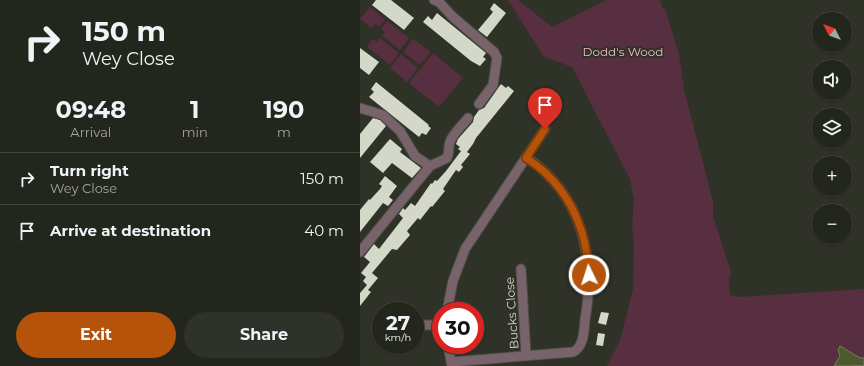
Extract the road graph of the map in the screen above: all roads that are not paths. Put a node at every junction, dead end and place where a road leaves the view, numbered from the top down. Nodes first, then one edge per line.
1 (434, 0) edge
2 (479, 104) dead end
3 (360, 108) edge
4 (468, 118) dead end
5 (545, 129) dead end
6 (526, 158) junction
7 (430, 166) junction
8 (360, 252) edge
9 (521, 269) dead end
10 (449, 302) edge
11 (450, 354) edge
12 (526, 356) junction
13 (452, 364) edge

1 - 2 street
3 - 7 street
4 - 7 street
5 - 6 street
6 - 10 street
6 - 12 street
7 - 8 street
9 - 12 street, Bucks Close
11 - 13 street
12 - 13 street

